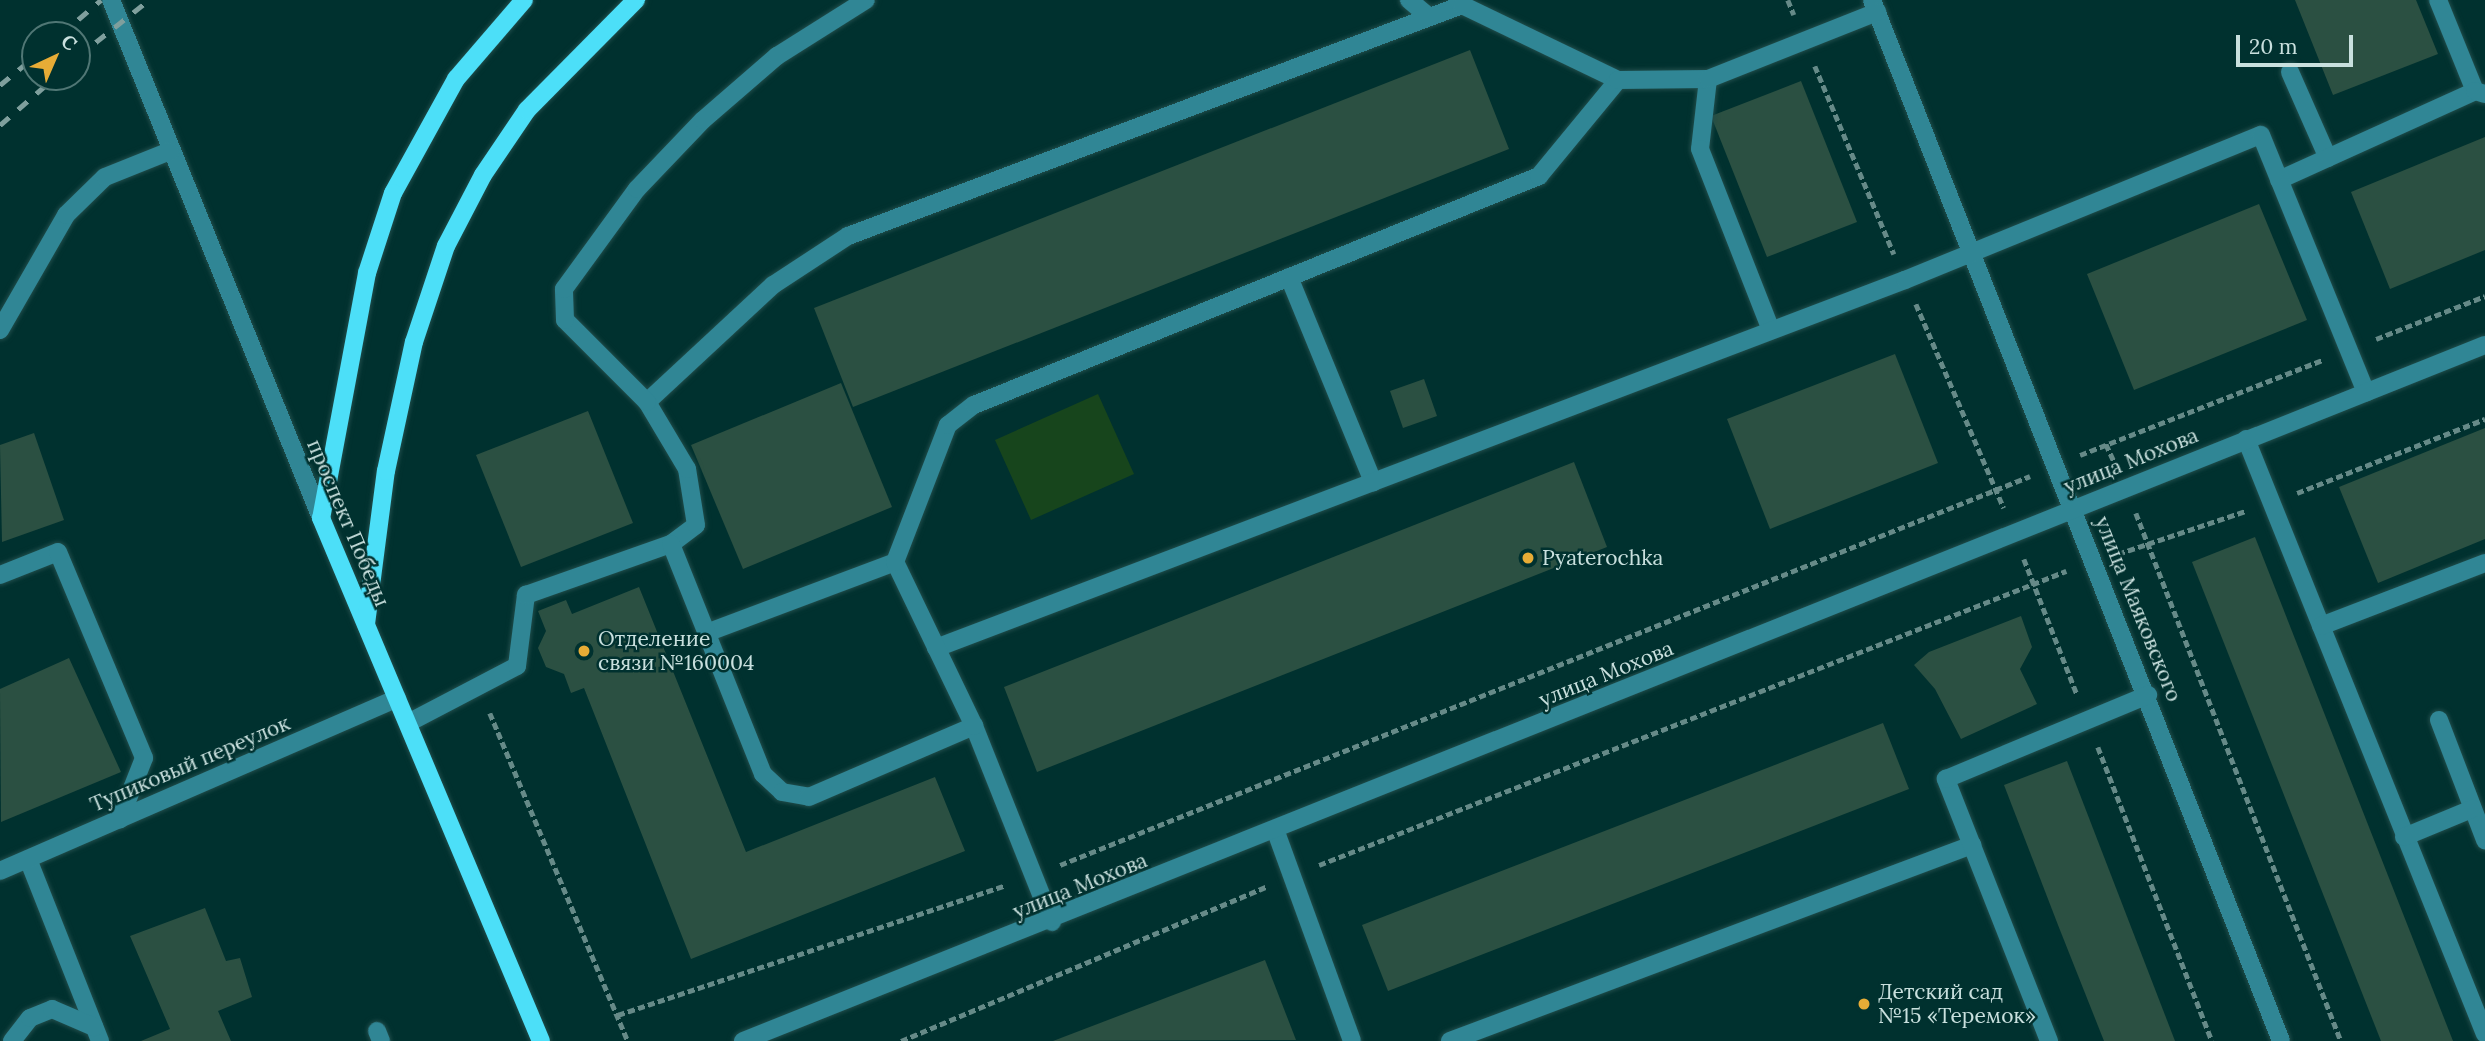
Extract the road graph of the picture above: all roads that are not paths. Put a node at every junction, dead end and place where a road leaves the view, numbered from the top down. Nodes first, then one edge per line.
1 (111, 0) edge
2 (524, 0) edge
3 (636, 0) edge
4 (866, 0) edge
5 (1409, 0) edge
6 (2438, 0) edge
7 (1461, 2) edge
8 (1874, 6) edge
9 (1429, 17) junction
10 (2290, 72) dead end
11 (1708, 79) junction
12 (1618, 80) junction
13 (2480, 93) edge
14 (170, 151) junction
15 (2328, 158) junction
16 (2279, 180) junction
17 (1972, 253) junction
18 (1289, 277) junction
19 (0, 330) edge
20 (1771, 330) junction
21 (2485, 345) edge
22 (2366, 392) junction
23 (647, 401) junction
24 (2246, 439) junction
25 (1373, 482) junction
26 (2075, 509) junction
27 (321, 518) junction
28 (671, 544) junction
29 (895, 562) junction
30 (2485, 563) edge
31 (0, 574) edge
32 (366, 624) junction
33 (2321, 626) junction
34 (709, 632) junction
35 (936, 648) junction
36 (2148, 695) junction
37 (397, 698) junction
38 (2439, 720) dead end
39 (408, 723) junction
40 (974, 726) junction
41 (2472, 809) junction
42 (121, 819) junction
43 (1276, 832) junction
44 (2404, 837) junction
45 (2485, 840) edge
46 (1972, 845) junction
47 (28, 859) junction
48 (0, 871) edge
49 (1052, 922) junction
50 (97, 1034) edge
51 (2485, 1034) edge
52 (11, 1041) edge
53 (541, 1041) edge
54 (743, 1041) edge
55 (1352, 1041) edge
56 (1450, 1041) edge
57 (2049, 1041) edge
58 (2281, 1041) edge

1 - 14 street, проспект Победы
2 - 27 main road
3 - 32 main road
4 - 23 street
5 - 9 street
6 - 13 street
7 - 9 street
7 - 12 street
8 - 11 street
8 - 17 street, улица Маяковского
9 - 23 street
10 - 15 street
11 - 12 street
11 - 20 street
12 - 18 street
13 - 15 street
14 - 19 street
14 - 27 street, проспект Победы
15 - 16 street
16 - 17 street
16 - 22 street
17 - 20 street
17 - 26 street, улица Маяковского
18 - 25 street
18 - 29 street
20 - 25 street
21 - 22 street, улица Мохова
22 - 24 street, улица Мохова
23 - 28 street
24 - 26 street, улица Мохова
24 - 33 street
25 - 35 street
26 - 36 street, улица Маяковского
26 - 43 street, улица Мохова
27 - 32 main road, проспект Победы
28 - 34 street
28 - 39 street
29 - 34 street
29 - 35 street
30 - 33 street
31 - 42 street
32 - 37 main road, проспект Победы
33 - 44 street
34 - 40 street
35 - 40 street
36 - 46 street
36 - 58 street, улица Маяковского
37 - 39 main road, проспект Победы
37 - 42 street, Тупиковый переулок
38 - 41 street
39 - 53 main road, проспект Победы
40 - 49 street
41 - 44 street
41 - 45 street
42 - 47 street, Тупиковый переулок
43 - 49 street, улица Мохова
43 - 55 street
44 - 51 street
46 - 56 street
46 - 57 street
47 - 48 street, Тупиковый переулок
47 - 50 street
49 - 54 street, улица Мохова
50 - 52 street

